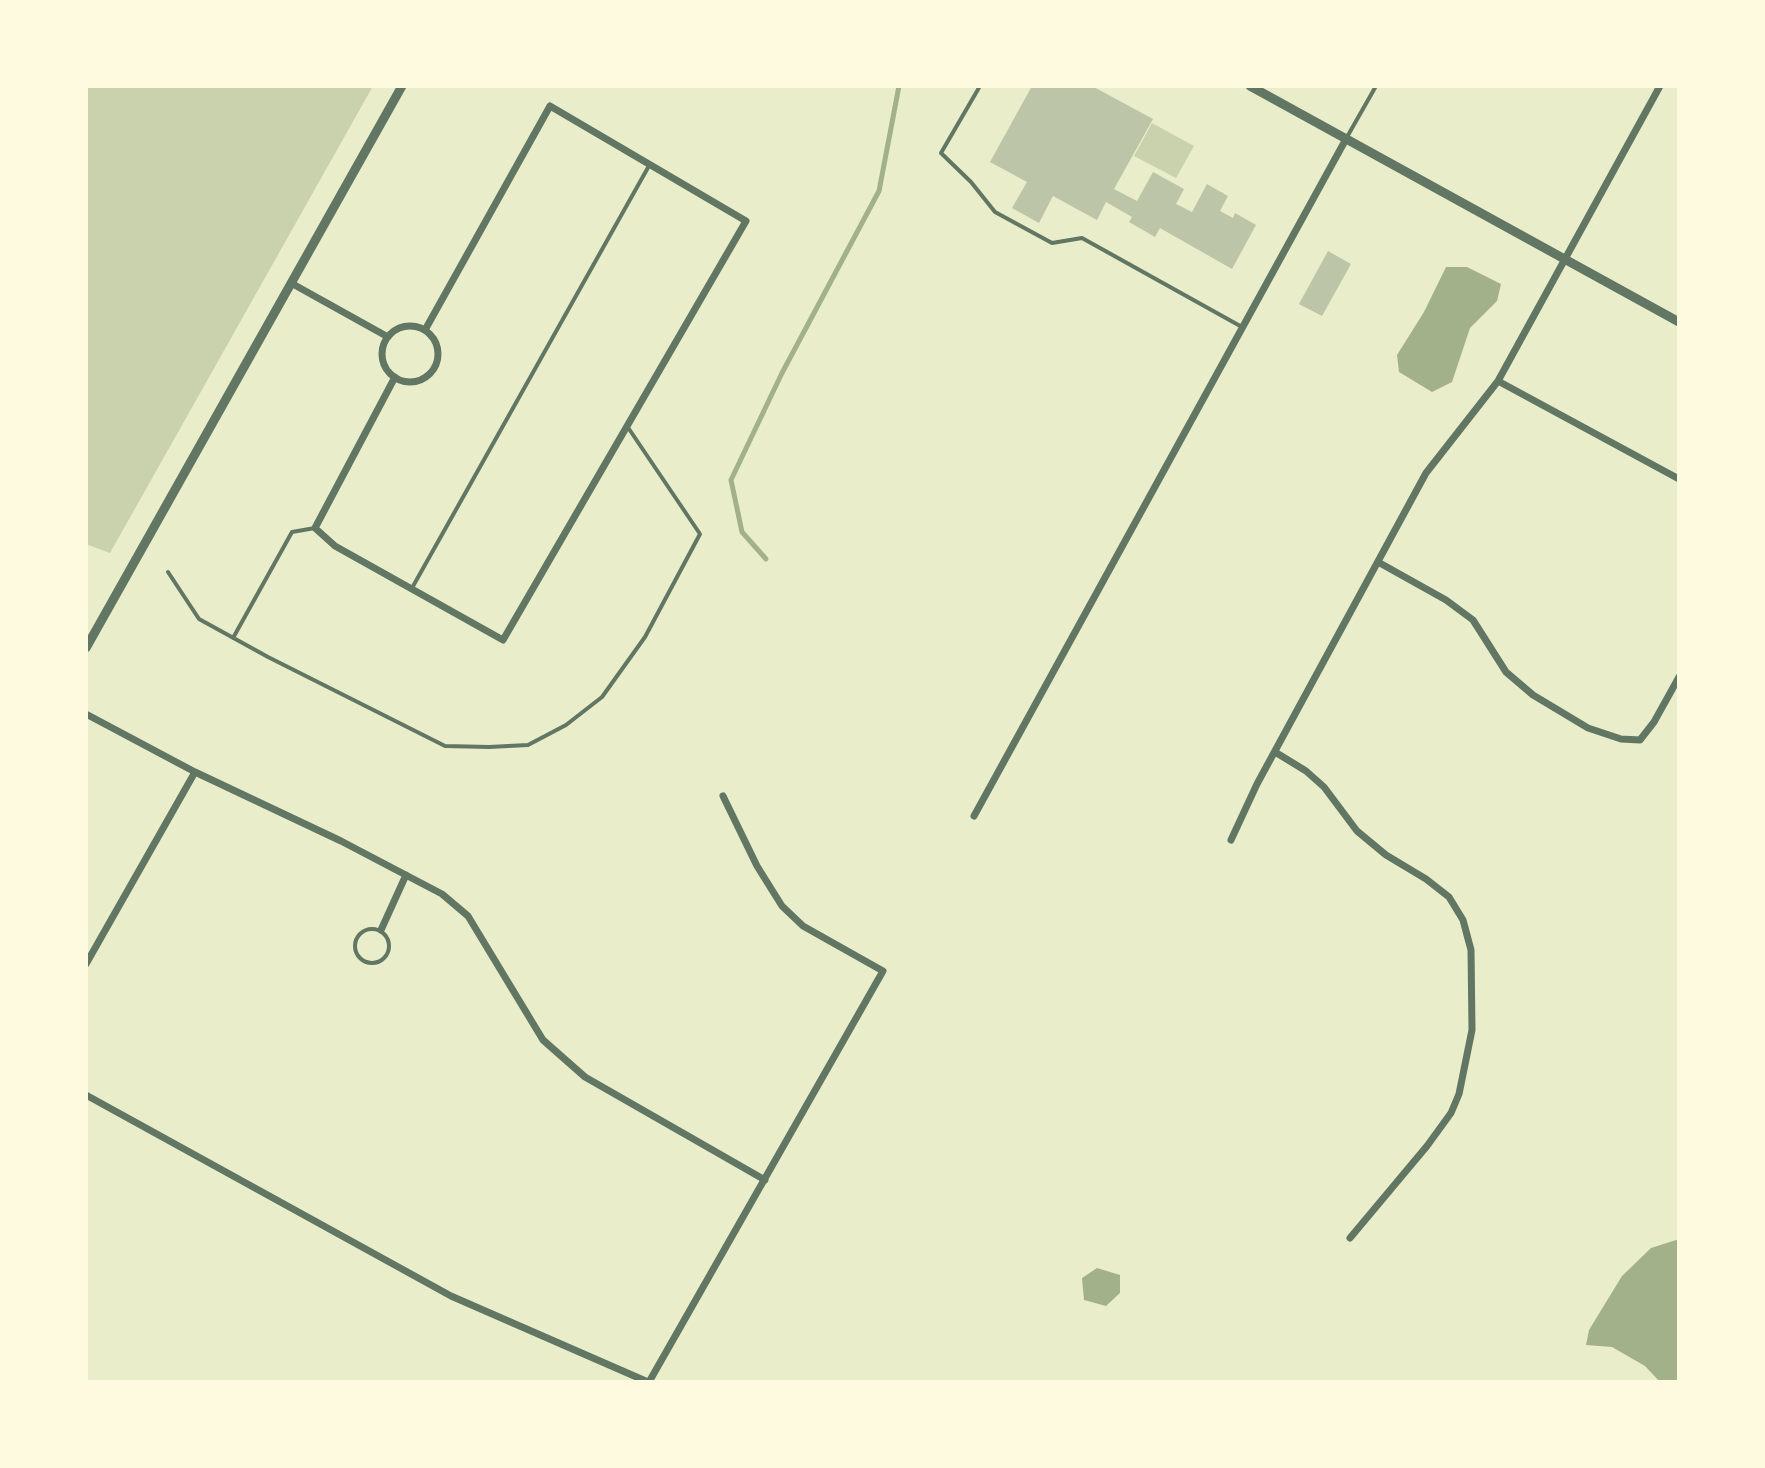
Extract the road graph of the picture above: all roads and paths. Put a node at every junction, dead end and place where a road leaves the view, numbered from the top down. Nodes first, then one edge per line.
1 (402, 86) edge
2 (980, 86) edge
3 (1250, 86) edge
4 (1376, 86) edge
5 (1660, 86) edge
6 (1346, 139) junction
7 (650, 164) junction
8 (1564, 259) junction
9 (291, 283) junction
10 (1679, 322) edge
11 (1242, 327) junction
12 (425, 330) junction
13 (388, 337) junction
14 (395, 377) junction
15 (1498, 381) junction
16 (627, 426) junction
17 (1679, 479) edge
18 (315, 528) junction
19 (1378, 562) junction
20 (168, 572) dead end
21 (411, 590) junction
22 (233, 638) junction
23 (86, 648) edge
24 (1679, 677) edge
25 (86, 714) edge
26 (1275, 752) junction
27 (195, 772) junction
28 (723, 796) dead end
29 (974, 816) dead end
30 (1231, 840) dead end
31 (406, 875) junction
32 (381, 930) junction
33 (86, 964) edge
34 (86, 1095) edge
35 (765, 1180) junction
36 (1350, 1238) dead end
37 (648, 1382) edge

1 - 9 street
2 - 11 lane
3 - 6 street
4 - 6 lane
5 - 8 street
6 - 8 street
6 - 11 street
7 - 12 street
7 - 16 street
7 - 21 lane
8 - 10 street
8 - 15 street
9 - 13 street
9 - 23 street
11 - 29 street
12 - 13 street
12 - 14 street
13 - 14 street
14 - 18 street
15 - 17 street
15 - 19 street
16 - 21 street
16 - 22 lane
18 - 21 street
18 - 22 lane
19 - 24 street
19 - 26 street
20 - 22 lane
25 - 27 street
26 - 30 street
26 - 36 street
27 - 31 street
27 - 33 street
28 - 35 street
31 - 32 street
31 - 35 street
32 - 32 lane
34 - 37 street
35 - 37 street

